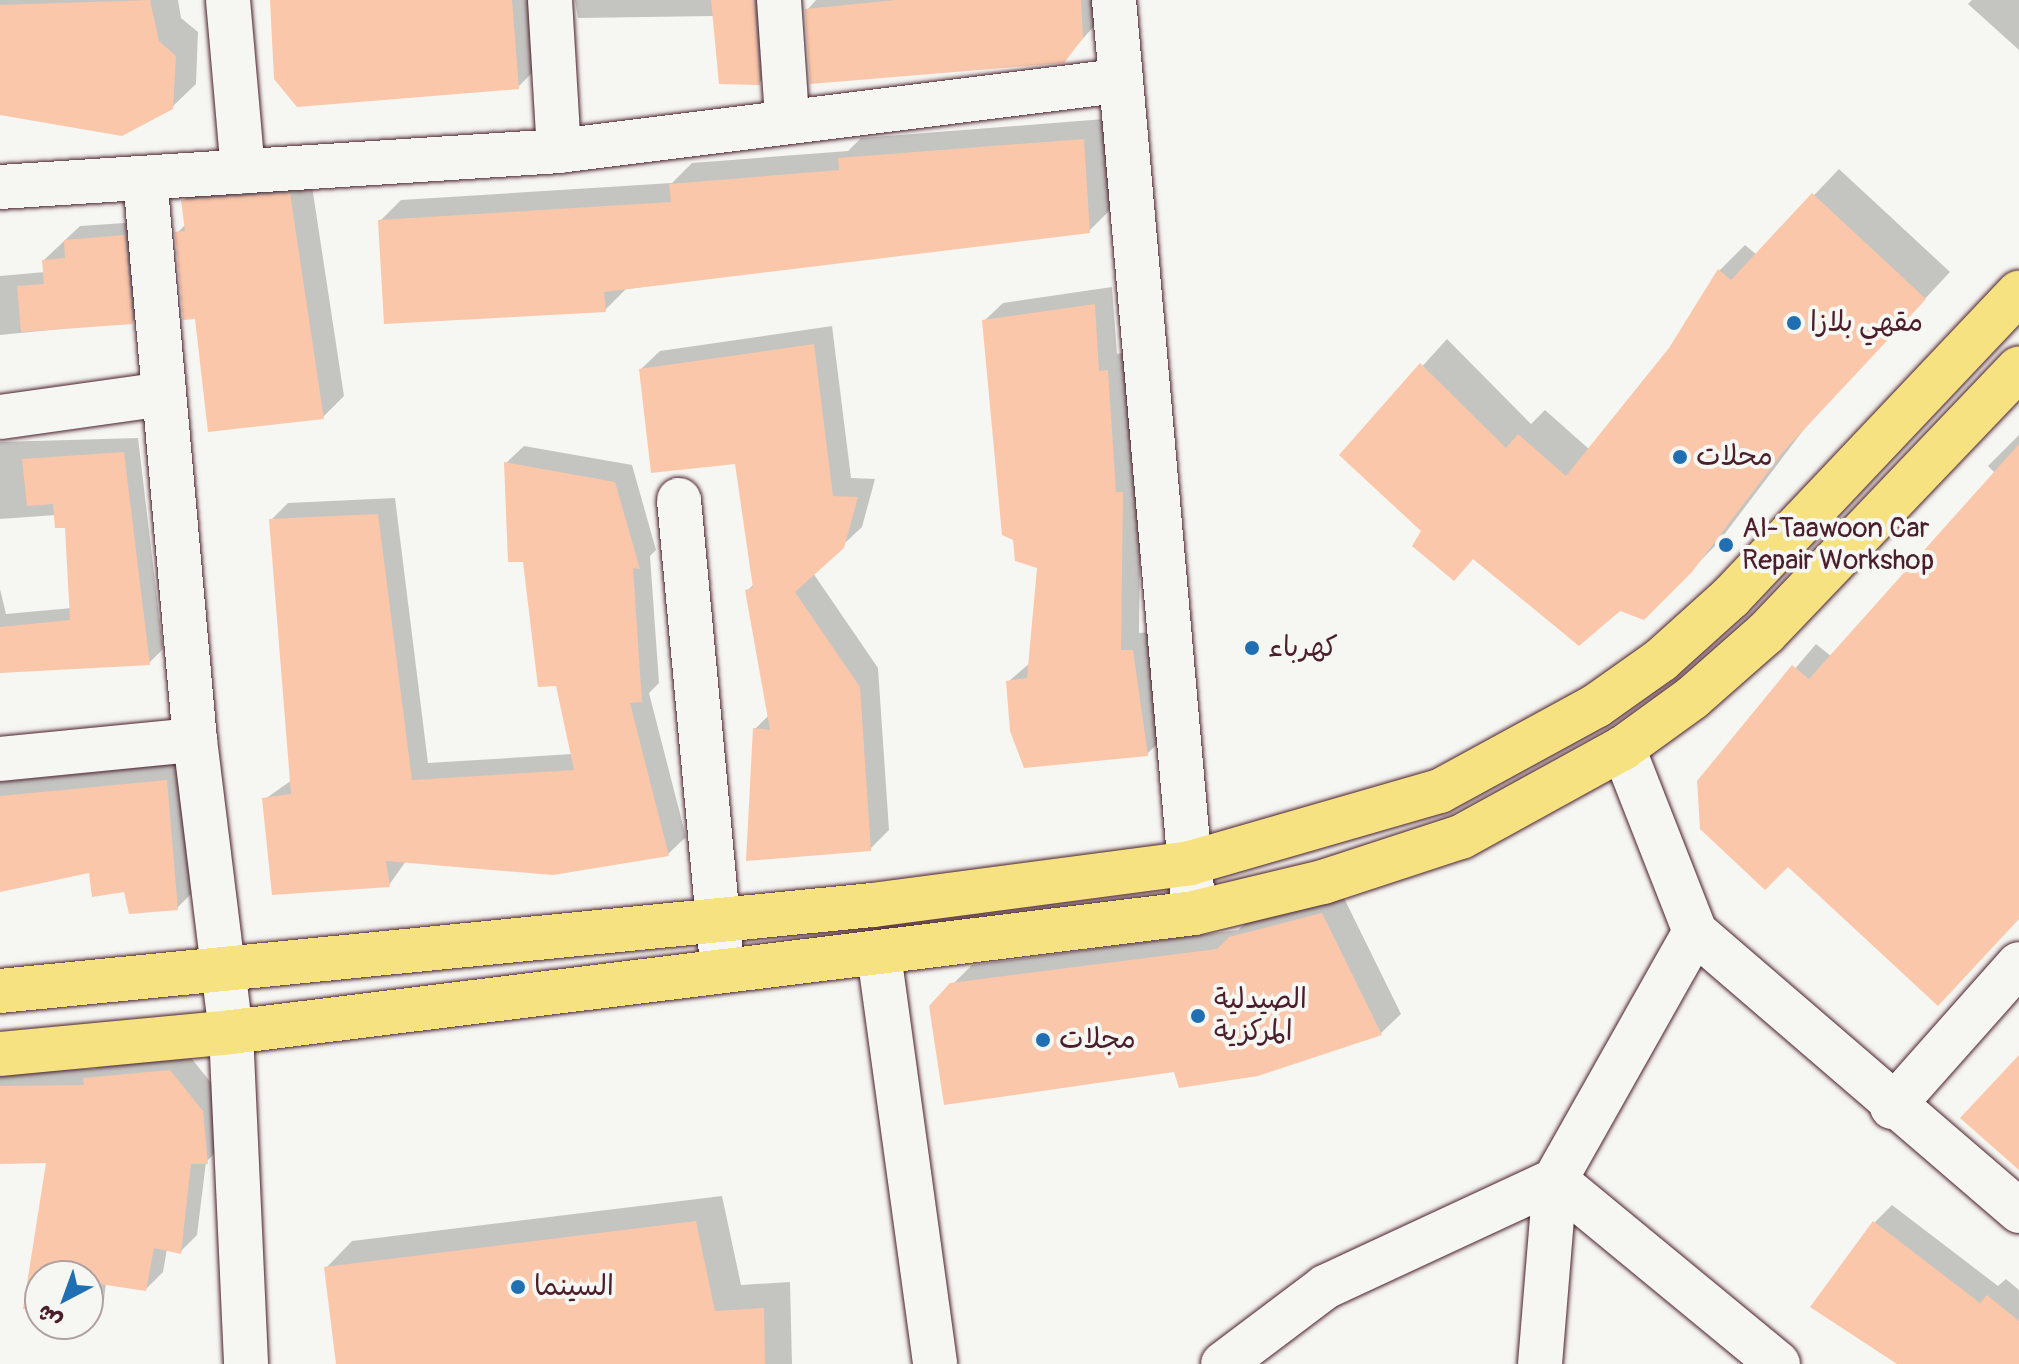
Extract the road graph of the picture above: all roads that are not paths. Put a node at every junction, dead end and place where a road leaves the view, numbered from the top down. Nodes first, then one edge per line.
1 (228, 0) edge
2 (550, 0) edge
3 (779, 0) edge
4 (1114, 0) edge
5 (1118, 81) junction
6 (787, 117) junction
7 (559, 151) junction
8 (243, 171) junction
9 (145, 178) junction
10 (0, 187) edge
11 (2019, 292) edge
12 (2019, 368) edge
13 (163, 394) junction
14 (0, 417) edge
15 (679, 500) dead end
16 (195, 740) junction
17 (1623, 748) junction
18 (0, 759) edge
19 (1190, 863) junction
20 (1194, 913) junction
21 (717, 922) junction
22 (1695, 932) junction
23 (879, 954) junction
24 (2019, 964) edge
25 (224, 965) junction
26 (723, 971) junction
27 (0, 991) edge
28 (231, 1032) junction
29 (0, 1054) edge
30 (1892, 1107) junction
31 (1555, 1180) junction
32 (2019, 1211) edge
33 (246, 1364) edge
34 (935, 1364) edge
35 (1223, 1364) edge
36 (1540, 1364) edge
37 (1778, 1364) edge

1 - 8 street
2 - 7 street
3 - 6 street
4 - 5 street
5 - 6 street
5 - 19 street
6 - 7 street
7 - 8 street
8 - 9 street
9 - 10 street
9 - 13 street
11 - 19 main road
12 - 17 main road
13 - 14 street
13 - 16 street
15 - 21 street
16 - 18 street
16 - 25 street
17 - 20 main road
17 - 22 street
19 - 20 street
19 - 21 main road
20 - 23 main road
21 - 25 main road
21 - 26 street
22 - 30 street
22 - 31 street
23 - 26 main road
23 - 34 street
24 - 30 street
25 - 27 main road
25 - 28 street
26 - 28 main road
28 - 29 main road
28 - 33 street
30 - 32 street
31 - 35 street
31 - 36 street
31 - 37 street

